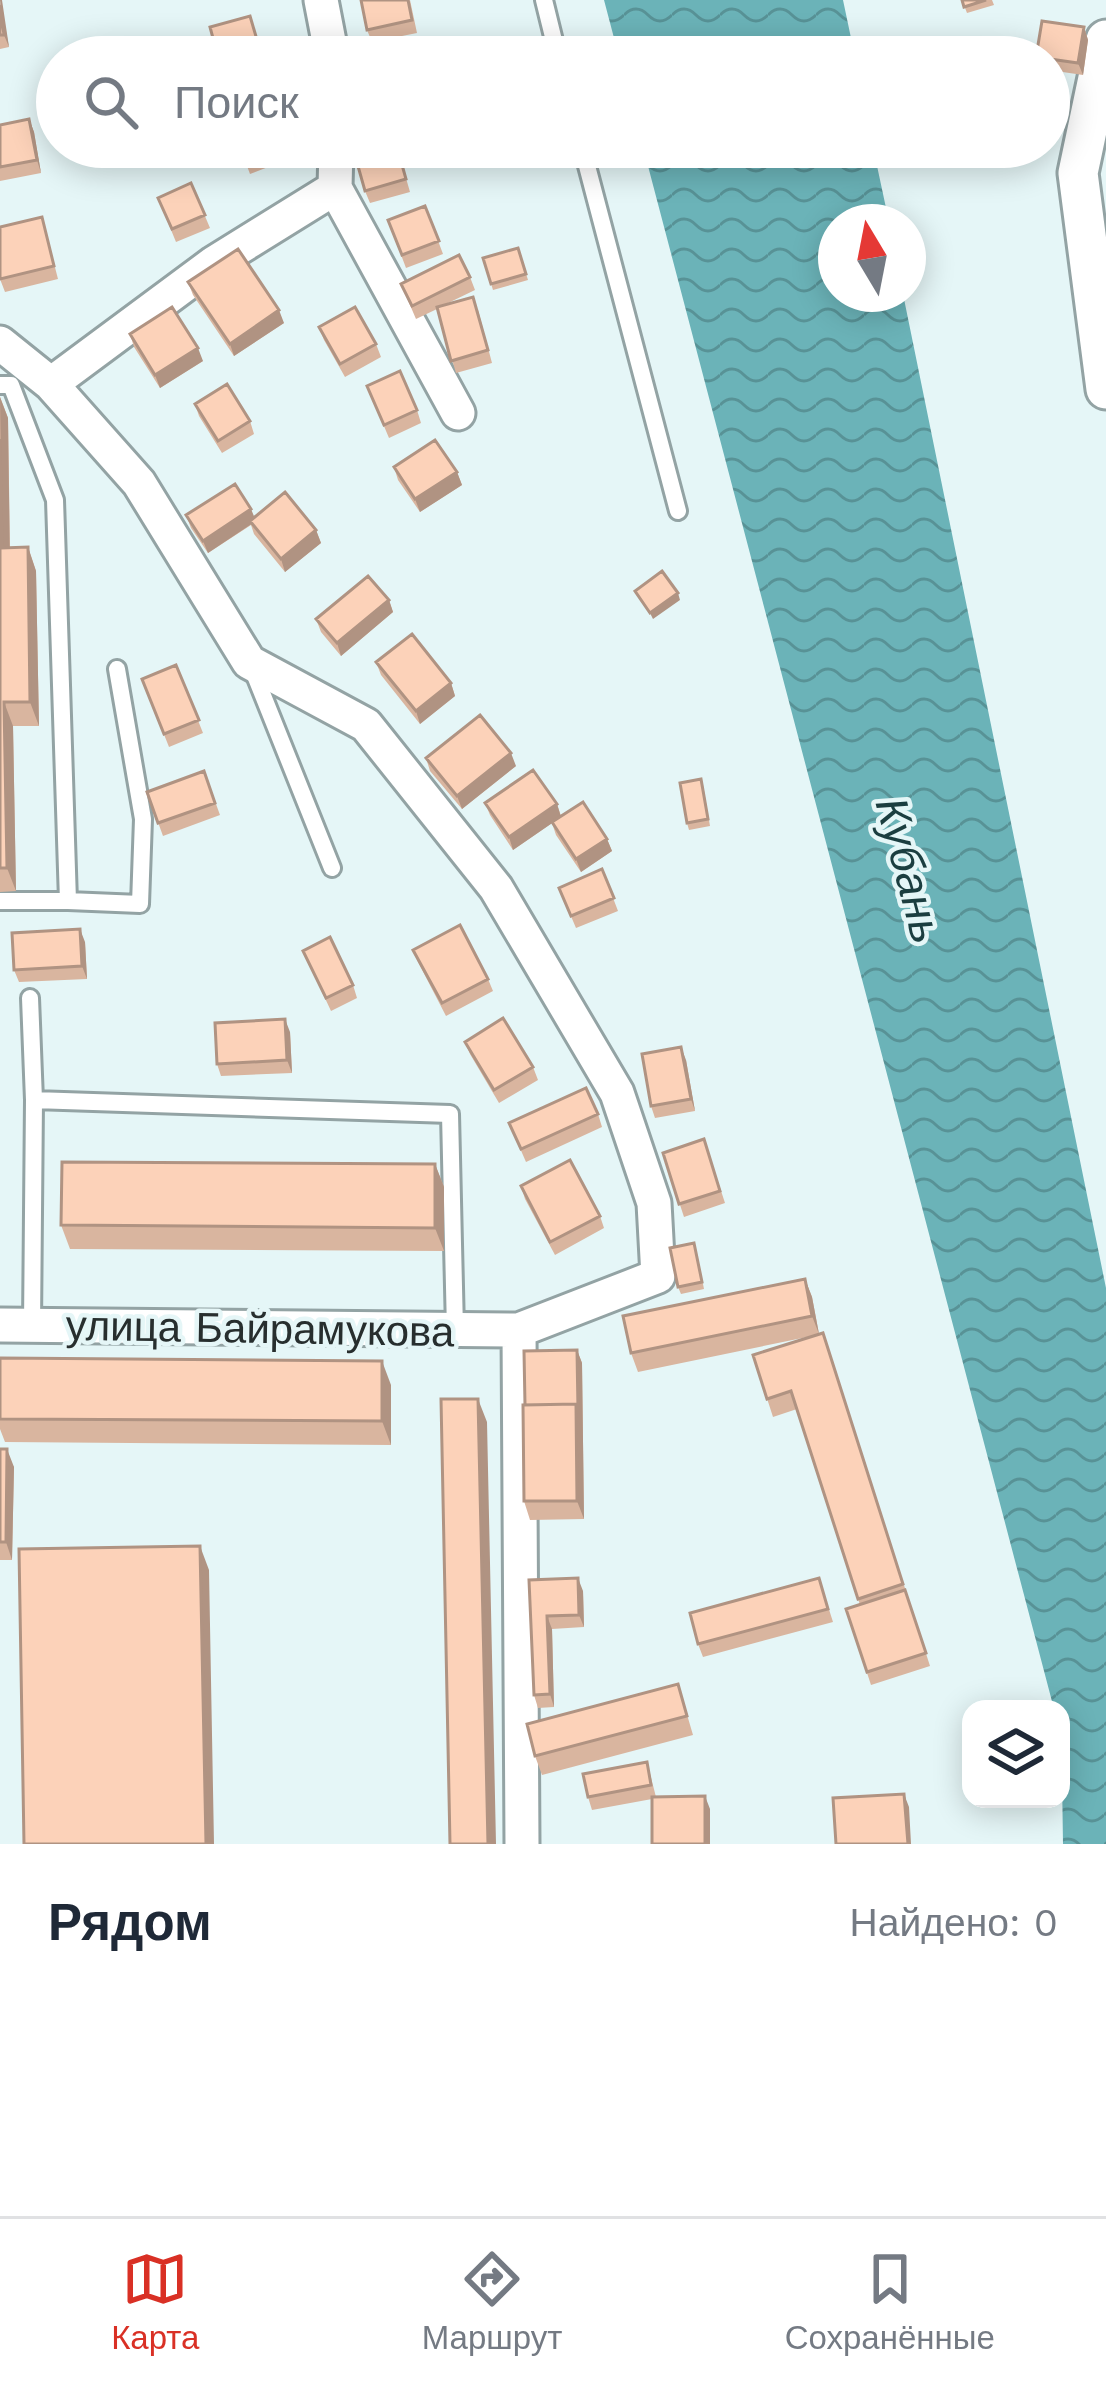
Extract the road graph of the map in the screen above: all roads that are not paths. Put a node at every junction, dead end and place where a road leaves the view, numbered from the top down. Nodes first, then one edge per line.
1 (321, 0) edge
2 (544, 0) edge
3 (328, 36) edge
4 (553, 36) edge
5 (1106, 40) edge
6 (335, 168) edge
7 (588, 168) edge
8 (335, 188) junction
9 (0, 344) edge
10 (51, 384) junction
11 (0, 385) edge
12 (1106, 389) edge
13 (458, 413) dead end
14 (678, 511) dead end
15 (249, 662) junction
16 (117, 669) dead end
17 (332, 868) dead end
18 (0, 901) edge
19 (68, 901) junction
20 (30, 998) dead end
21 (34, 1100) junction
22 (16, 1325) edge
23 (455, 1330) junction
24 (519, 1330) junction
25 (522, 1844) edge

1 - 3 street
2 - 4 lane
5 - 12 street
6 - 8 street
7 - 14 lane
8 - 10 street
8 - 13 street
9 - 10 street
10 - 15 street
11 - 19 lane
15 - 17 lane
15 - 24 street
16 - 19 lane
18 - 19 lane
20 - 21 lane
21 - 22 lane
21 - 23 lane
22 - 23 street, улица Байрамукова
23 - 24 street, улица Байрамукова
24 - 25 street

